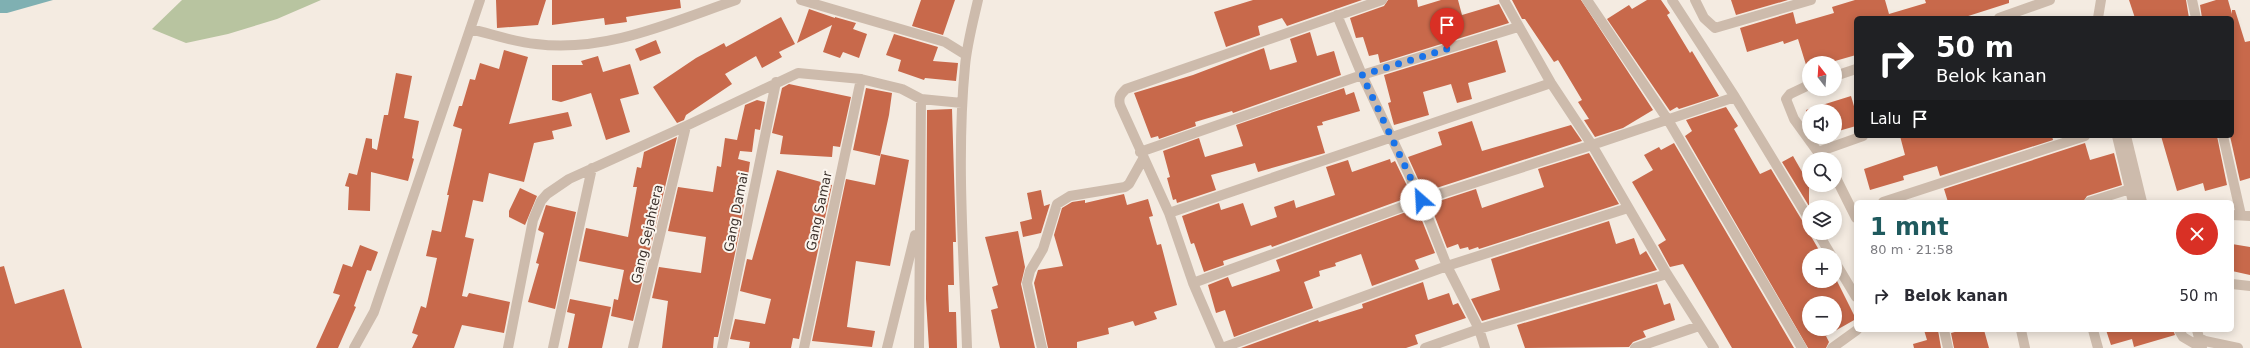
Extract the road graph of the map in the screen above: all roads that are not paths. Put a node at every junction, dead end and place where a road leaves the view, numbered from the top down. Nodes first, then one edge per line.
1 (480, 0) edge
2 (736, 0) edge
3 (801, 0) edge
4 (978, 0) edge
5 (1382, 0) edge
6 (1504, 0) edge
7 (1587, 0) edge
8 (1672, 0) edge
9 (1695, 0) edge
10 (1811, 0) edge
11 (2050, 0) edge
12 (2101, 0) edge
13 (2192, 0) edge
14 (1337, 15) junction
15 (2005, 16) edge
16 (2099, 16) edge
17 (2196, 16) edge
18 (1518, 27) junction
19 (470, 29) junction
20 (966, 55) junction
21 (1854, 69) edge
22 (1842, 73) edge
23 (1362, 75) junction
24 (861, 79) junction
25 (776, 82) junction
26 (1551, 83) junction
27 (1802, 88) edge
28 (1735, 97) junction
29 (921, 99) junction
30 (962, 103) junction
31 (1668, 120) junction
32 (686, 126) junction
33 (1859, 138) edge
34 (2079, 138) edge
35 (2117, 138) edge
36 (2126, 138) edge
37 (2223, 138) edge
38 (1391, 139) junction
39 (1592, 145) junction
40 (1817, 152) edge
41 (1829, 152) edge
42 (1141, 156) junction
43 (592, 168) junction
44 (1842, 189) edge
45 (2130, 189) junction
46 (1421, 200) junction
47 (1889, 200) edge
48 (2095, 200) edge
49 (2133, 200) edge
50 (2142, 200) edge
51 (1802, 207) edge
52 (1628, 208) junction
53 (1854, 210) edge
54 (1169, 213) junction
55 (2241, 216) edge
56 (919, 219) junction
57 (1447, 266) junction
58 (1842, 273) edge
59 (1667, 274) junction
60 (1193, 283) junction
61 (2234, 284) edge
62 (2250, 286) edge
63 (1854, 293) edge
64 (1700, 326) junction
65 (1479, 329) junction
66 (1855, 332) edge
67 (1944, 332) edge
68 (2021, 332) edge
69 (2094, 332) edge
70 (2180, 332) edge
71 (2198, 332) edge
72 (354, 348) edge
73 (508, 348) edge
74 (554, 348) edge
75 (633, 348) edge
76 (722, 348) edge
77 (804, 348) edge
78 (887, 348) edge
79 (919, 348) edge
80 (967, 348) edge
81 (1042, 348) edge
82 (1221, 348) edge
83 (1425, 348) edge
84 (1485, 348) edge
85 (1635, 348) edge
86 (1714, 348) edge
87 (1802, 348) edge
88 (1832, 348) edge
89 (1948, 348) edge
90 (2025, 348) edge
91 (2098, 348) edge
92 (2202, 348) edge
93 (2238, 348) edge

1 - 19 street
2 - 19 street
3 - 20 street
4 - 20 street
5 - 14 street
6 - 18 street
7 - 31 street
8 - 28 street
9 - 10 street
11 - 15 street
12 - 16 street
13 - 17 street
14 - 23 street
14 - 42 street
18 - 23 street
18 - 26 street
19 - 72 street
20 - 30 street
21 - 22 street
23 - 38 street
23 - 42 street
24 - 25 street
24 - 29 street
24 - 77 street, Gang Samar
25 - 32 street
25 - 76 street, Gang Damai
26 - 38 street
26 - 39 street
27 - 40 street
28 - 31 street
28 - 51 street
29 - 30 street
29 - 56 street
30 - 80 street
31 - 39 street
31 - 87 street
32 - 43 street
32 - 75 street, Gang Sejahtera
33 - 41 street
34 - 47 street
35 - 45 street
36 - 50 street
37 - 55 street
38 - 46 street
38 - 54 street
39 - 46 street
39 - 52 street
42 - 54 street
42 - 81 street
43 - 73 street
43 - 74 street
44 - 53 street
45 - 48 street
45 - 49 street
46 - 57 street
46 - 60 street
52 - 57 street
52 - 59 street
54 - 60 street
56 - 78 street
56 - 79 street
57 - 65 street
57 - 82 street
58 - 63 street
59 - 64 street
59 - 65 street
60 - 82 street
61 - 62 street
64 - 85 street
64 - 86 street
65 - 83 street
65 - 84 street
66 - 88 street
67 - 89 street
68 - 90 street
69 - 91 street
70 - 92 street
71 - 93 street

